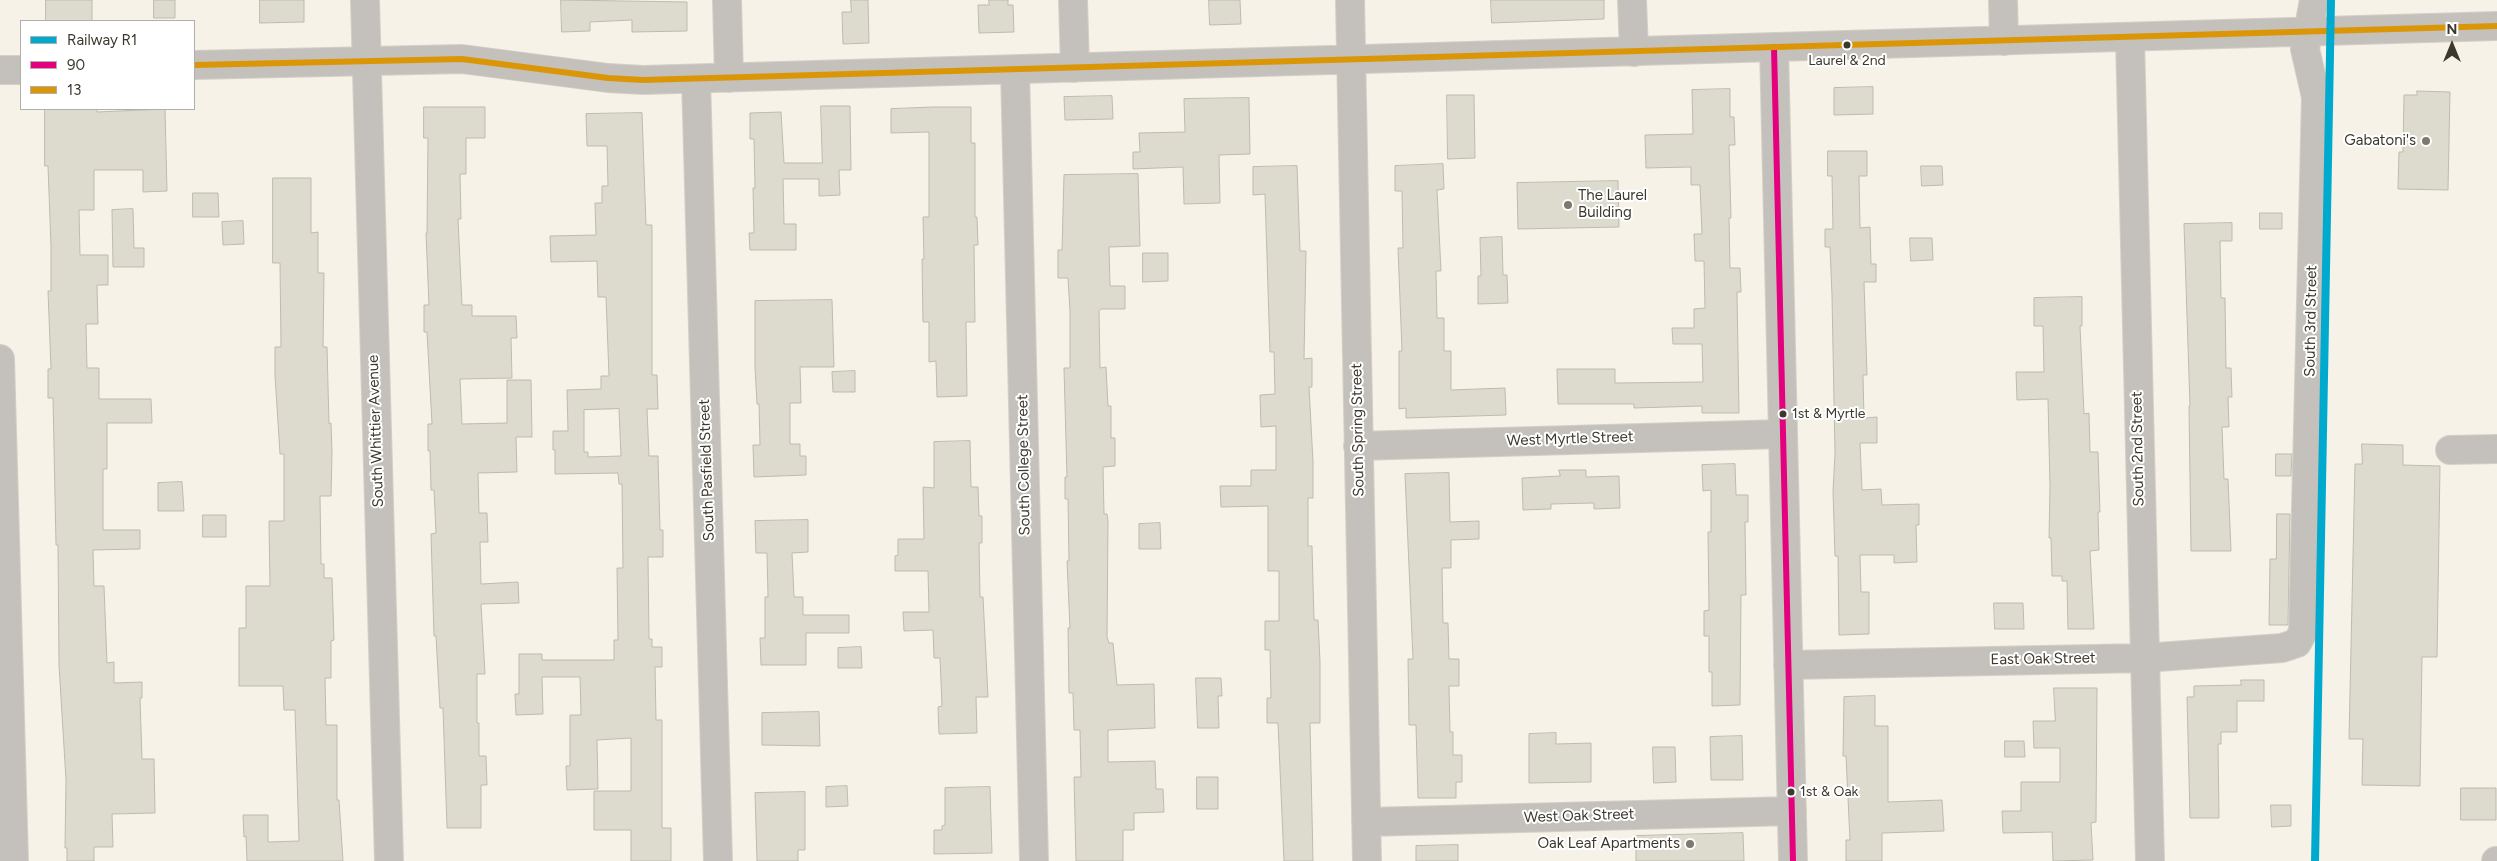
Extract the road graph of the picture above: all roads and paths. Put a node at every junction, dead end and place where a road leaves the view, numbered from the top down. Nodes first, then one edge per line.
1 (365, 0) edge
2 (727, 0) edge
3 (1073, 0) edge
4 (1350, 0) edge
5 (1632, 0) edge
6 (2003, 0) edge
7 (2314, 0) edge
8 (2497, 26) edge
9 (2309, 32) junction
10 (2130, 38) junction
11 (2004, 41) junction
12 (1774, 47) junction
13 (1634, 52) junction
14 (366, 60) junction
15 (1352, 60) junction
16 (195, 65) edge
17 (1075, 68) junction
18 (0, 70) edge
19 (20, 70) edge
20 (1015, 70) junction
21 (729, 78) junction
22 (696, 79) junction
23 (0, 359) edge
24 (1783, 434) junction
25 (1358, 446) junction
26 (2497, 449) edge
27 (2450, 450) dead end
28 (2296, 642) joint
29 (2144, 658) junction
30 (1788, 665) junction
31 (5, 728) edge
32 (1792, 811) junction
33 (1366, 822) junction
34 (14, 861) edge
35 (389, 861) edge
36 (718, 861) edge
37 (1034, 861) edge
38 (1367, 861) edge
39 (1793, 861) edge
40 (2150, 861) edge

1 - 14 street, South Whittier Avenue
2 - 21 street
3 - 17 street
4 - 15 street, South Spring Street
5 - 13 street
6 - 11 street
7 - 9 street, South 3rd Street
8 - 9 street
9 - 10 street
9 - 28 street, South 3rd Street
10 - 11 street
10 - 29 street, South 2nd Street
11 - 12 street
12 - 13 street
12 - 24 street
13 - 15 street
14 - 16 street
14 - 22 street
14 - 35 street, South Whittier Avenue
15 - 17 street
15 - 25 street, South Spring Street
17 - 20 street
18 - 19 street
20 - 21 street
20 - 37 street, South College Street
21 - 22 street
22 - 36 street, South Pasfield Street
23 - 31 street
24 - 25 street, West Myrtle Street
24 - 30 street
25 - 33 street, South Spring Street
26 - 27 street
28 - 29 street, East Oak Street
29 - 30 street, East Oak Street
29 - 40 street, South 2nd Street
30 - 32 street
31 - 34 street
32 - 33 street, West Oak Street
32 - 39 street
33 - 38 street, South Spring Street

